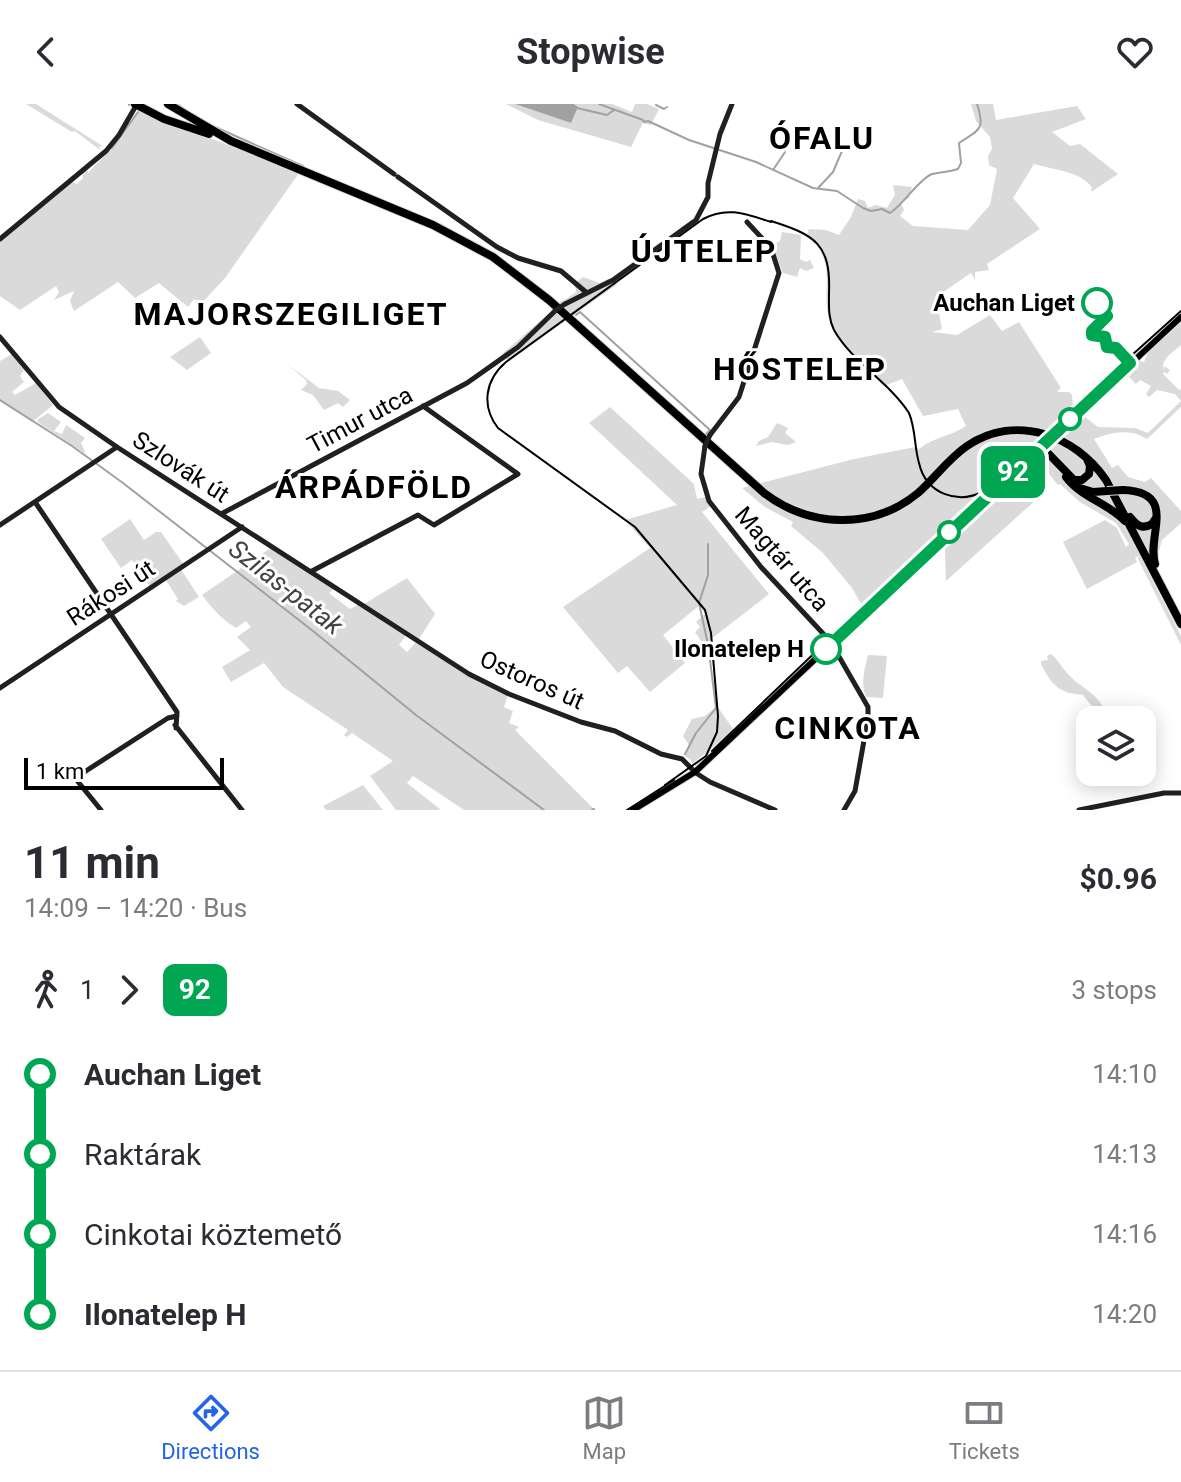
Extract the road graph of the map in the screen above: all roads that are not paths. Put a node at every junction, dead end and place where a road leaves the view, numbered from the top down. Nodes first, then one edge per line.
1 (170, 104) edge
2 (297, 104) edge
3 (732, 104) edge
4 (136, 106) edge
5 (240, 145) junction
6 (747, 222) dead end
7 (0, 239) edge
8 (581, 287) junction
9 (587, 293) junction
10 (579, 296) junction
11 (1181, 317) edge
12 (0, 337) edge
13 (423, 406) junction
14 (117, 447) junction
15 (1043, 448) junction
16 (1078, 449) junction
17 (1068, 478) junction
18 (35, 502) junction
19 (1156, 513) junction
20 (225, 514) junction
21 (1128, 514) junction
22 (0, 525) edge
23 (242, 527) junction
24 (1136, 535) junction
25 (311, 572) junction
26 (1159, 576) junction
27 (361, 604) joint
28 (111, 614) junction
29 (1181, 618) edge
30 (1181, 624) edge
31 (832, 643) junction
32 (0, 688) edge
33 (175, 717) junction
34 (695, 772) junction
35 (1181, 793) edge
36 (757, 807) edge
37 (101, 810) edge
38 (242, 810) edge
39 (633, 810) edge
40 (775, 810) edge
41 (844, 810) edge
42 (1079, 810) edge

1 - 5 highway
1 - 21 highway
2 - 8 street
3 - 9 street, Timur utca
4 - 5 highway
4 - 7 street
5 - 16 highway
6 - 31 street, Magtár utca, bridge
8 - 9 street
8 - 10 street
9 - 10 street, Timur utca
10 - 13 street, Timur utca, bridge
11 - 15 main road, bridge
12 - 14 street, Szlovák út
13 - 20 street, Timur utca
13 - 25 street
14 - 18 street
14 - 20 street, Szlovák út
15 - 17 highway
15 - 31 main road
16 - 17 highway
16 - 24 highway
17 - 19 highway, bridge
17 - 24 highway
18 - 22 street
18 - 28 street
19 - 21 highway
19 - 26 highway
20 - 23 street, Szlovák út
21 - 26 highway
23 - 25 street, Szlovák út
23 - 28 street, Rákosi út
24 - 30 highway
25 - 27 street, Szlovák út
26 - 29 highway
27 - 34 street, Ostoros út
28 - 32 street, Rákosi út
28 - 33 street
31 - 34 main road
31 - 41 street, Magtár utca
33 - 37 street
33 - 38 street
34 - 36 street, Ostoros út
34 - 39 main road
35 - 42 street
36 - 40 street, Ostoros út

